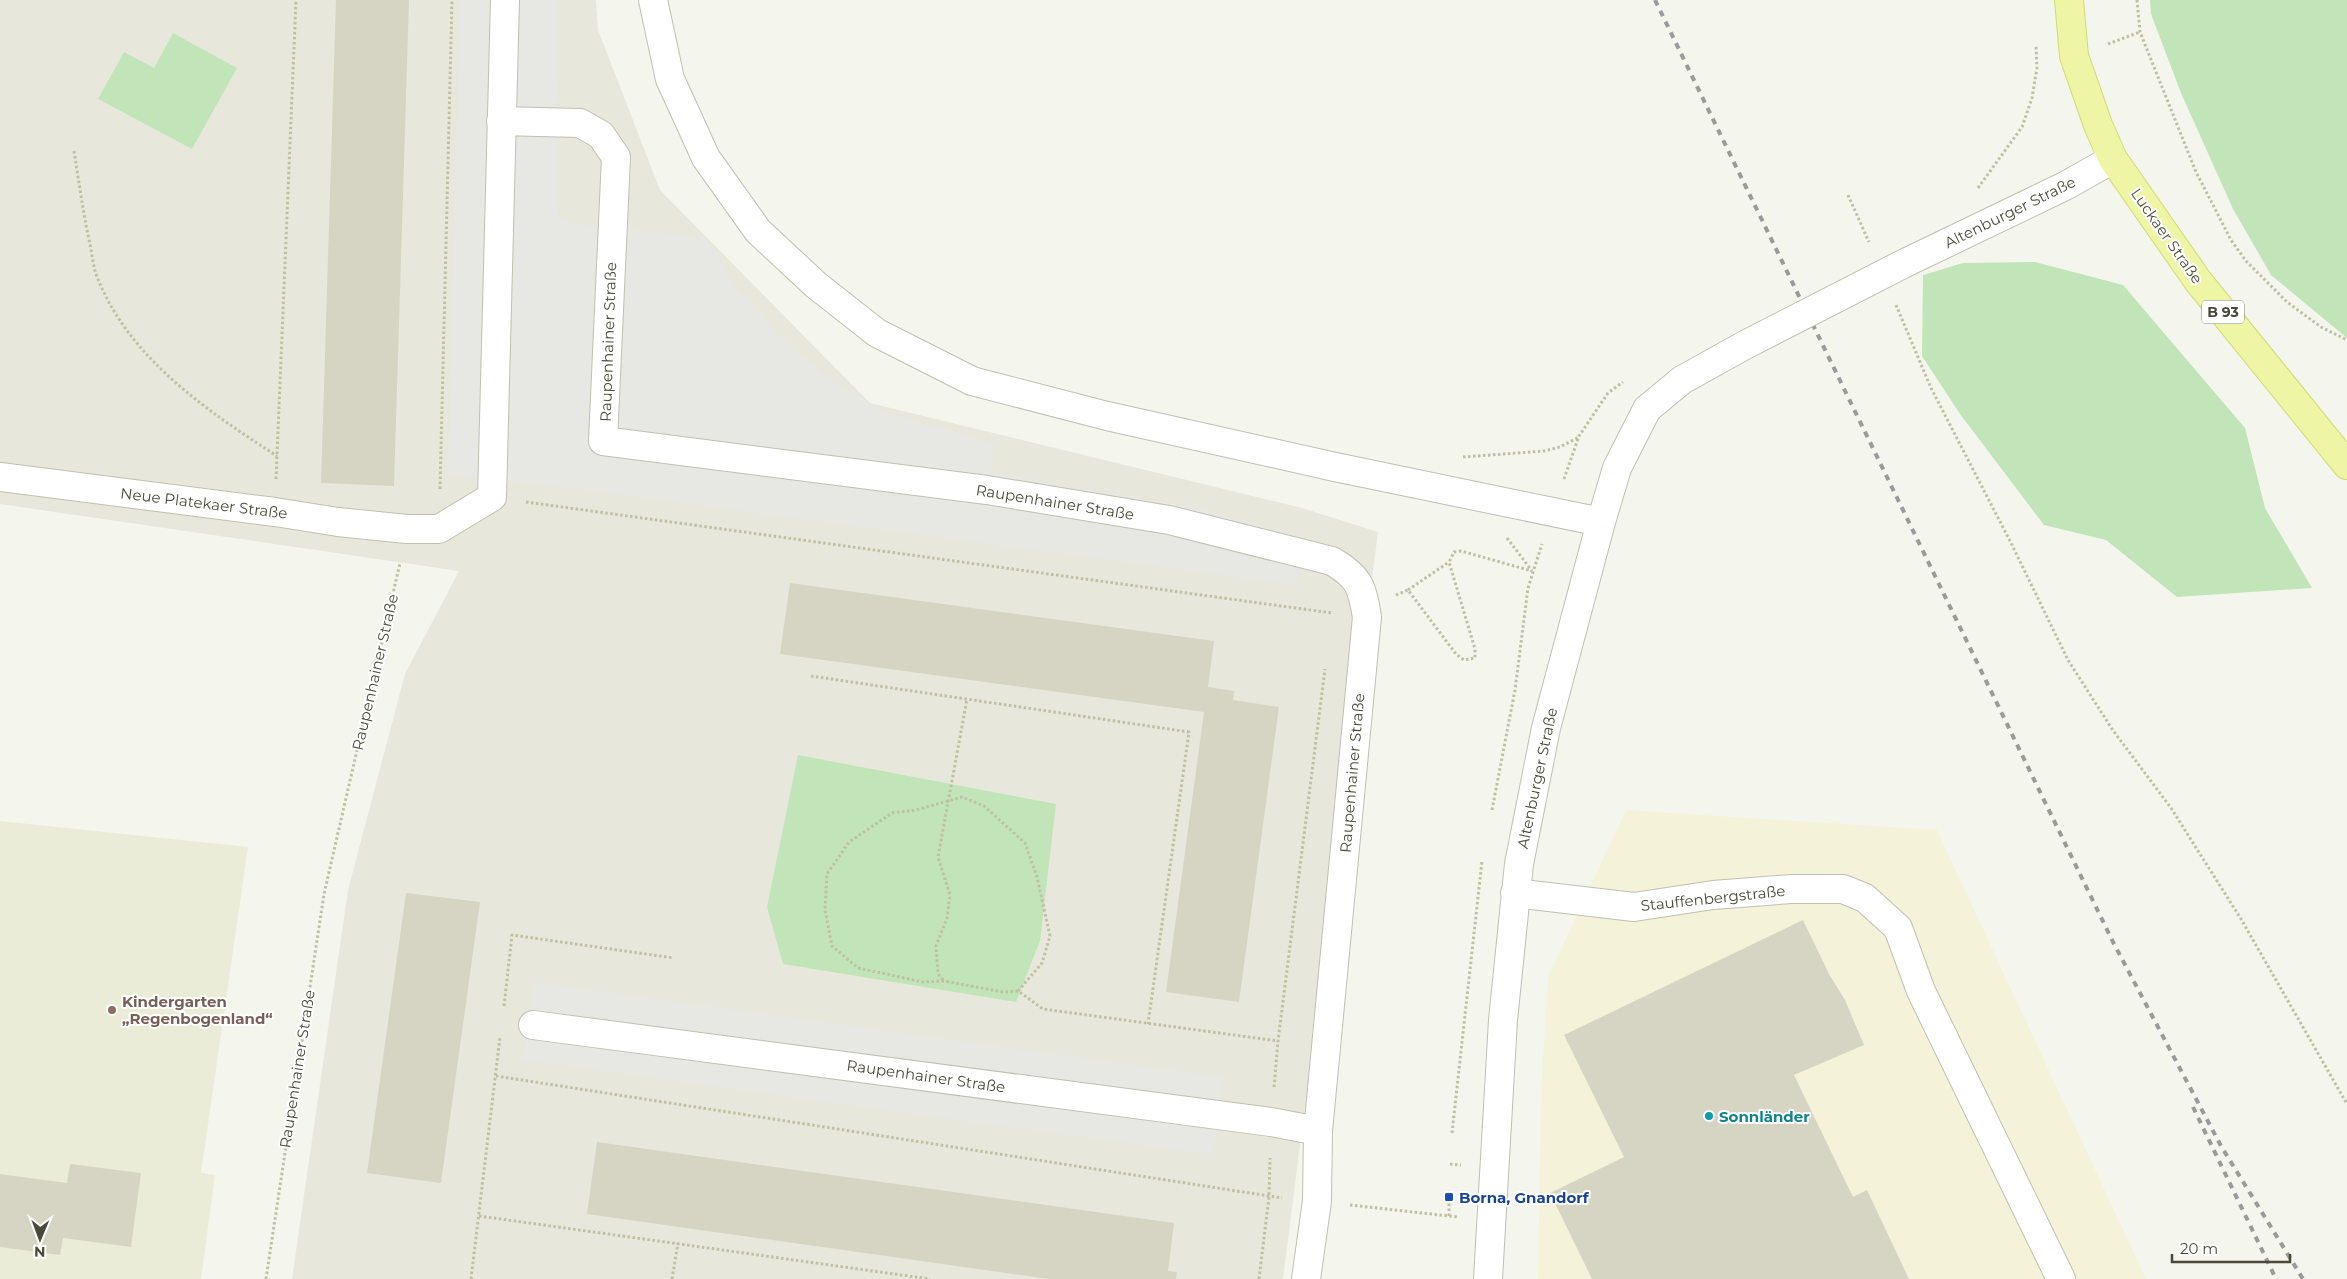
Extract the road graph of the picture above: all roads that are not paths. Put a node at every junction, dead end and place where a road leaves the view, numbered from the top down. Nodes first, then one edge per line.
1 (505, 0) edge
2 (653, 0) edge
3 (2068, 0) edge
4 (501, 121) junction
5 (2113, 159) junction
6 (2347, 465) edge
7 (0, 477) edge
8 (1601, 522) junction
9 (1515, 893) junction
10 (533, 1025) road end
11 (1318, 1131) junction
12 (1306, 1279) edge
13 (1488, 1279) edge
14 (2061, 1279) edge

1 - 4 street
2 - 8 street
3 - 5 main road, Luckaer Straße / B 93
4 - 7 street, Neue Platekaer Straße
4 - 11 street, Raupenhainer Straße
5 - 6 main road, Luckaer Straße / B 93
5 - 8 street, Altenburger Straße, bridge
8 - 9 street, Altenburger Straße
9 - 13 street, Altenburger Straße
9 - 14 street, Stauffenbergstraße
10 - 11 street, Raupenhainer Straße
11 - 12 street, Raupenhainer Straße

